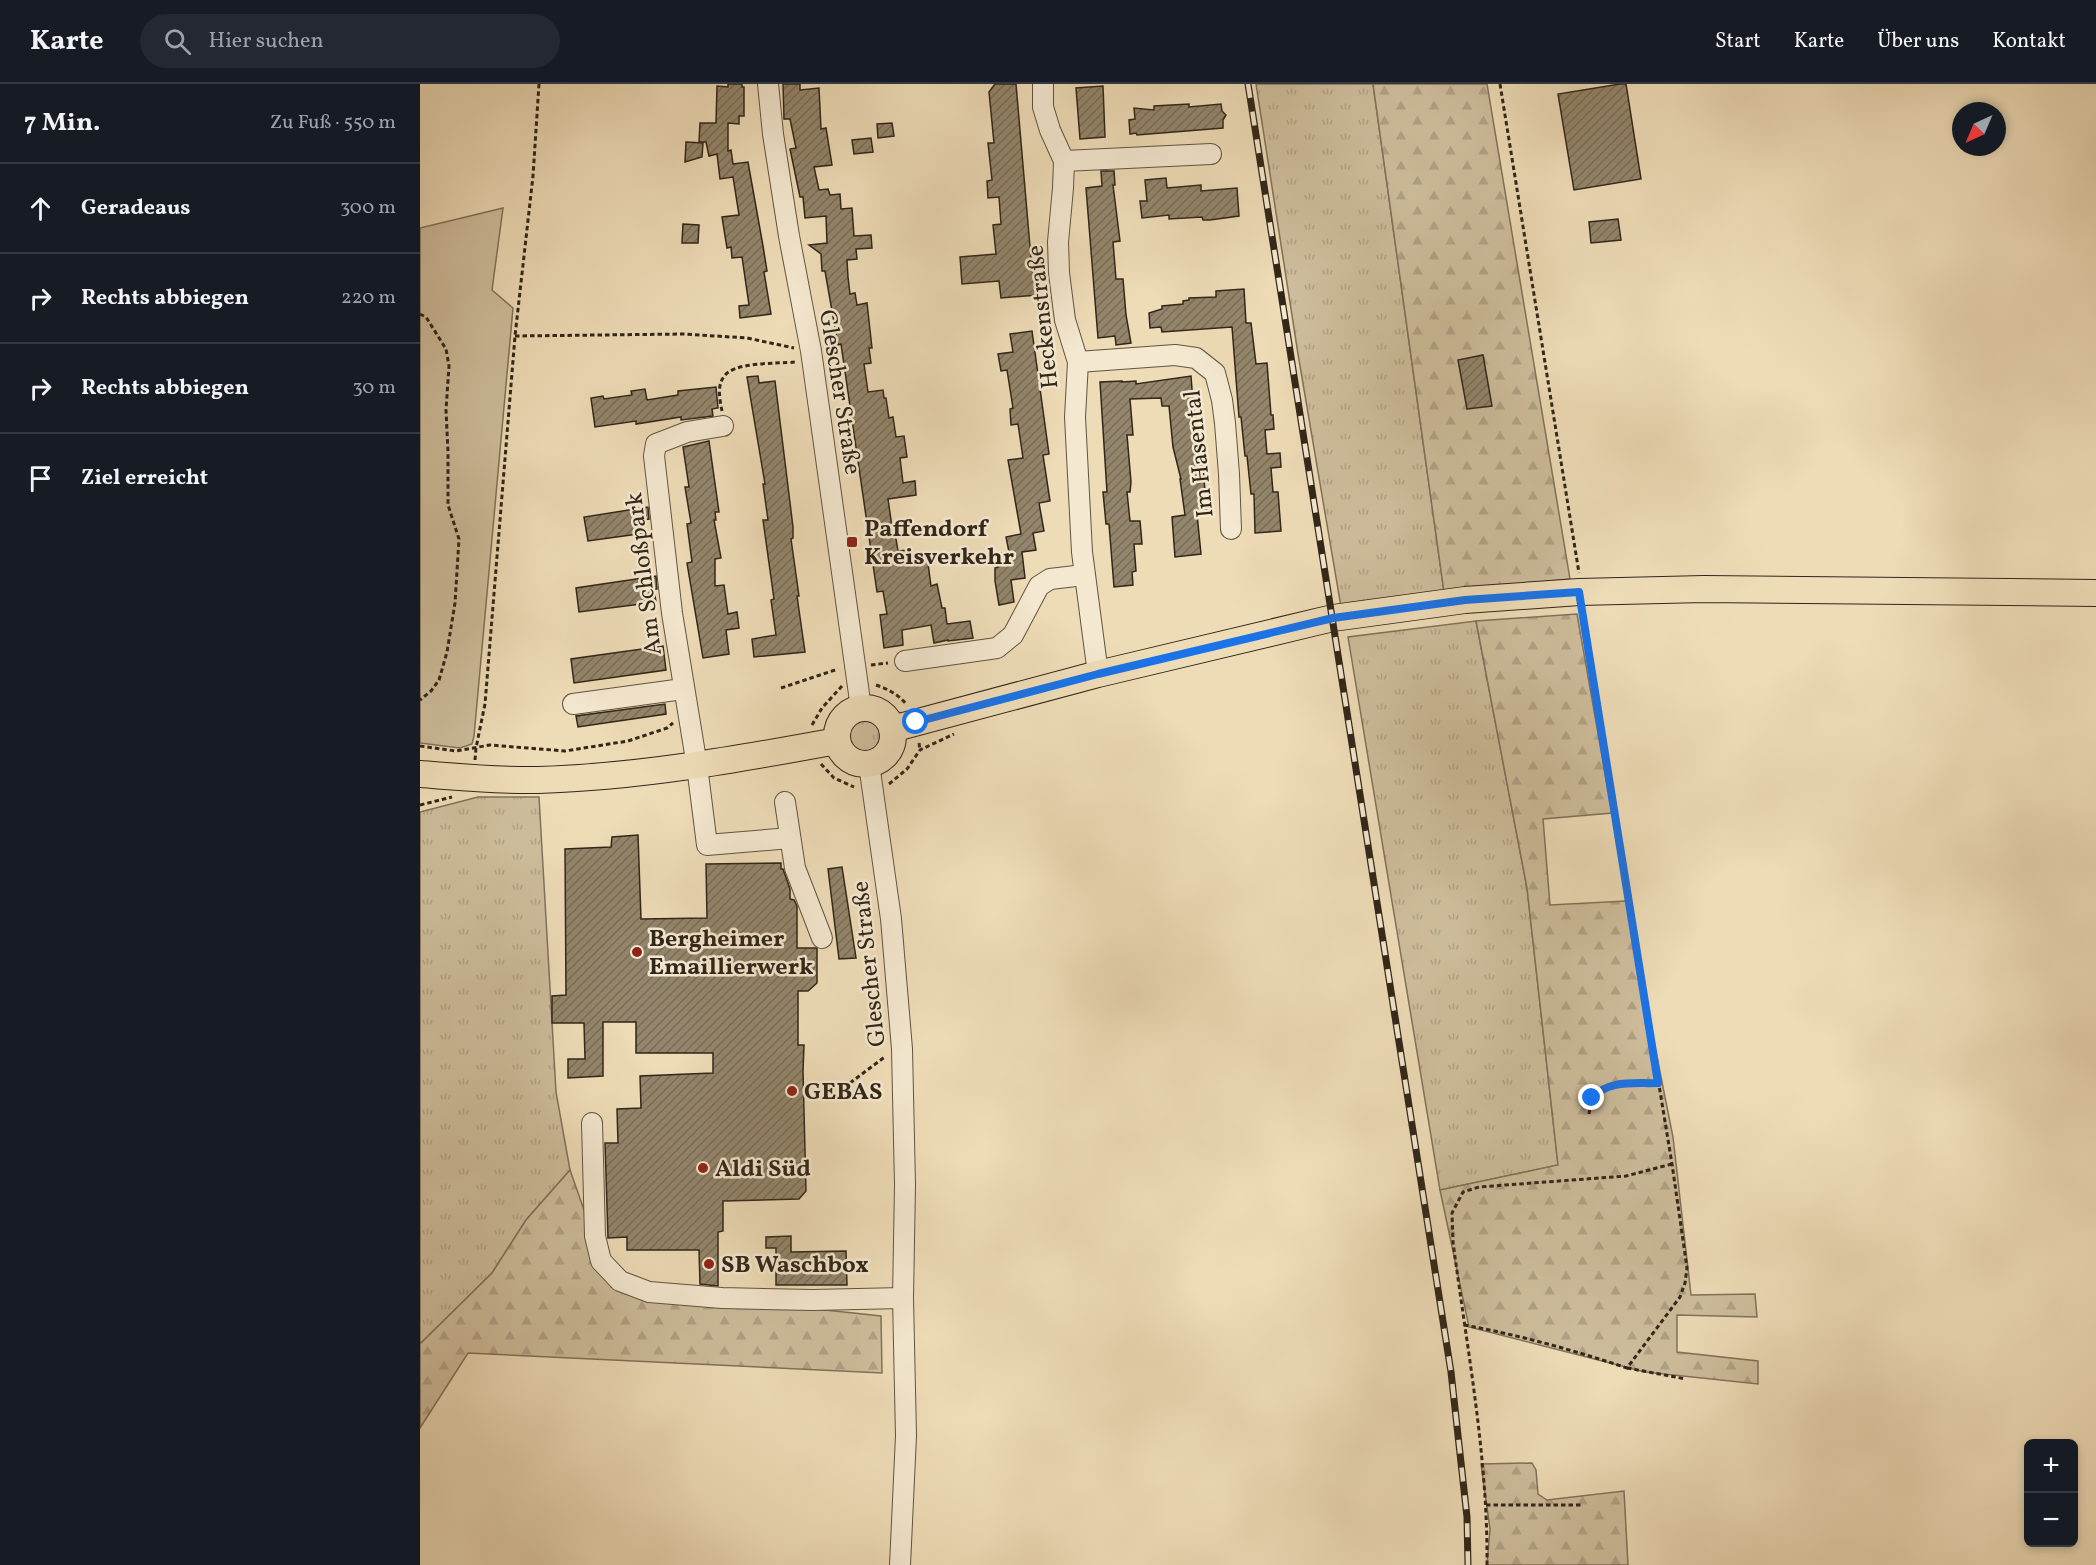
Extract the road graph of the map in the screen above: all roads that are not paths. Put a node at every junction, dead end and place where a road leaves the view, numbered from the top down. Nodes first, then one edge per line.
1 (768, 84) edge
2 (1043, 84) edge
3 (1211, 154) dead end
4 (1064, 161) junction
5 (1078, 362) junction
6 (723, 426) road end
7 (1231, 529) dead end
8 (1084, 575) junction
9 (2096, 593) edge
10 (905, 661) road end
11 (1098, 674) junction
12 (683, 689) junction
13 (573, 704) dead end
14 (861, 708) junction
15 (892, 729) junction
16 (837, 741) junction
17 (697, 766) junction
18 (420, 774) edge
19 (871, 776) junction
20 (785, 802) dead end
21 (790, 838) junction
22 (822, 938) dead end
23 (592, 1123) dead end
24 (903, 1298) junction
25 (900, 1565) edge

1 - 14 street, Glescher Straße
2 - 4 street, Heckenstraße
3 - 4 street
4 - 5 street, Heckenstraße
5 - 7 street, Im Hasental
5 - 8 street, Heckenstraße
6 - 12 street, Am Schloßpark
8 - 10 street
8 - 11 street, Heckenstraße
9 - 11 main road
11 - 15 main road
12 - 13 street
12 - 17 street, Am Schloßpark
14 - 15 main road
14 - 16 main road
15 - 19 main road
16 - 17 main road
16 - 19 main road
17 - 18 main road
17 - 21 street, Am Schloßpark
19 - 24 street, Glescher Straße
20 - 21 street
21 - 22 street
23 - 24 street
24 - 25 street, Glescher Straße

